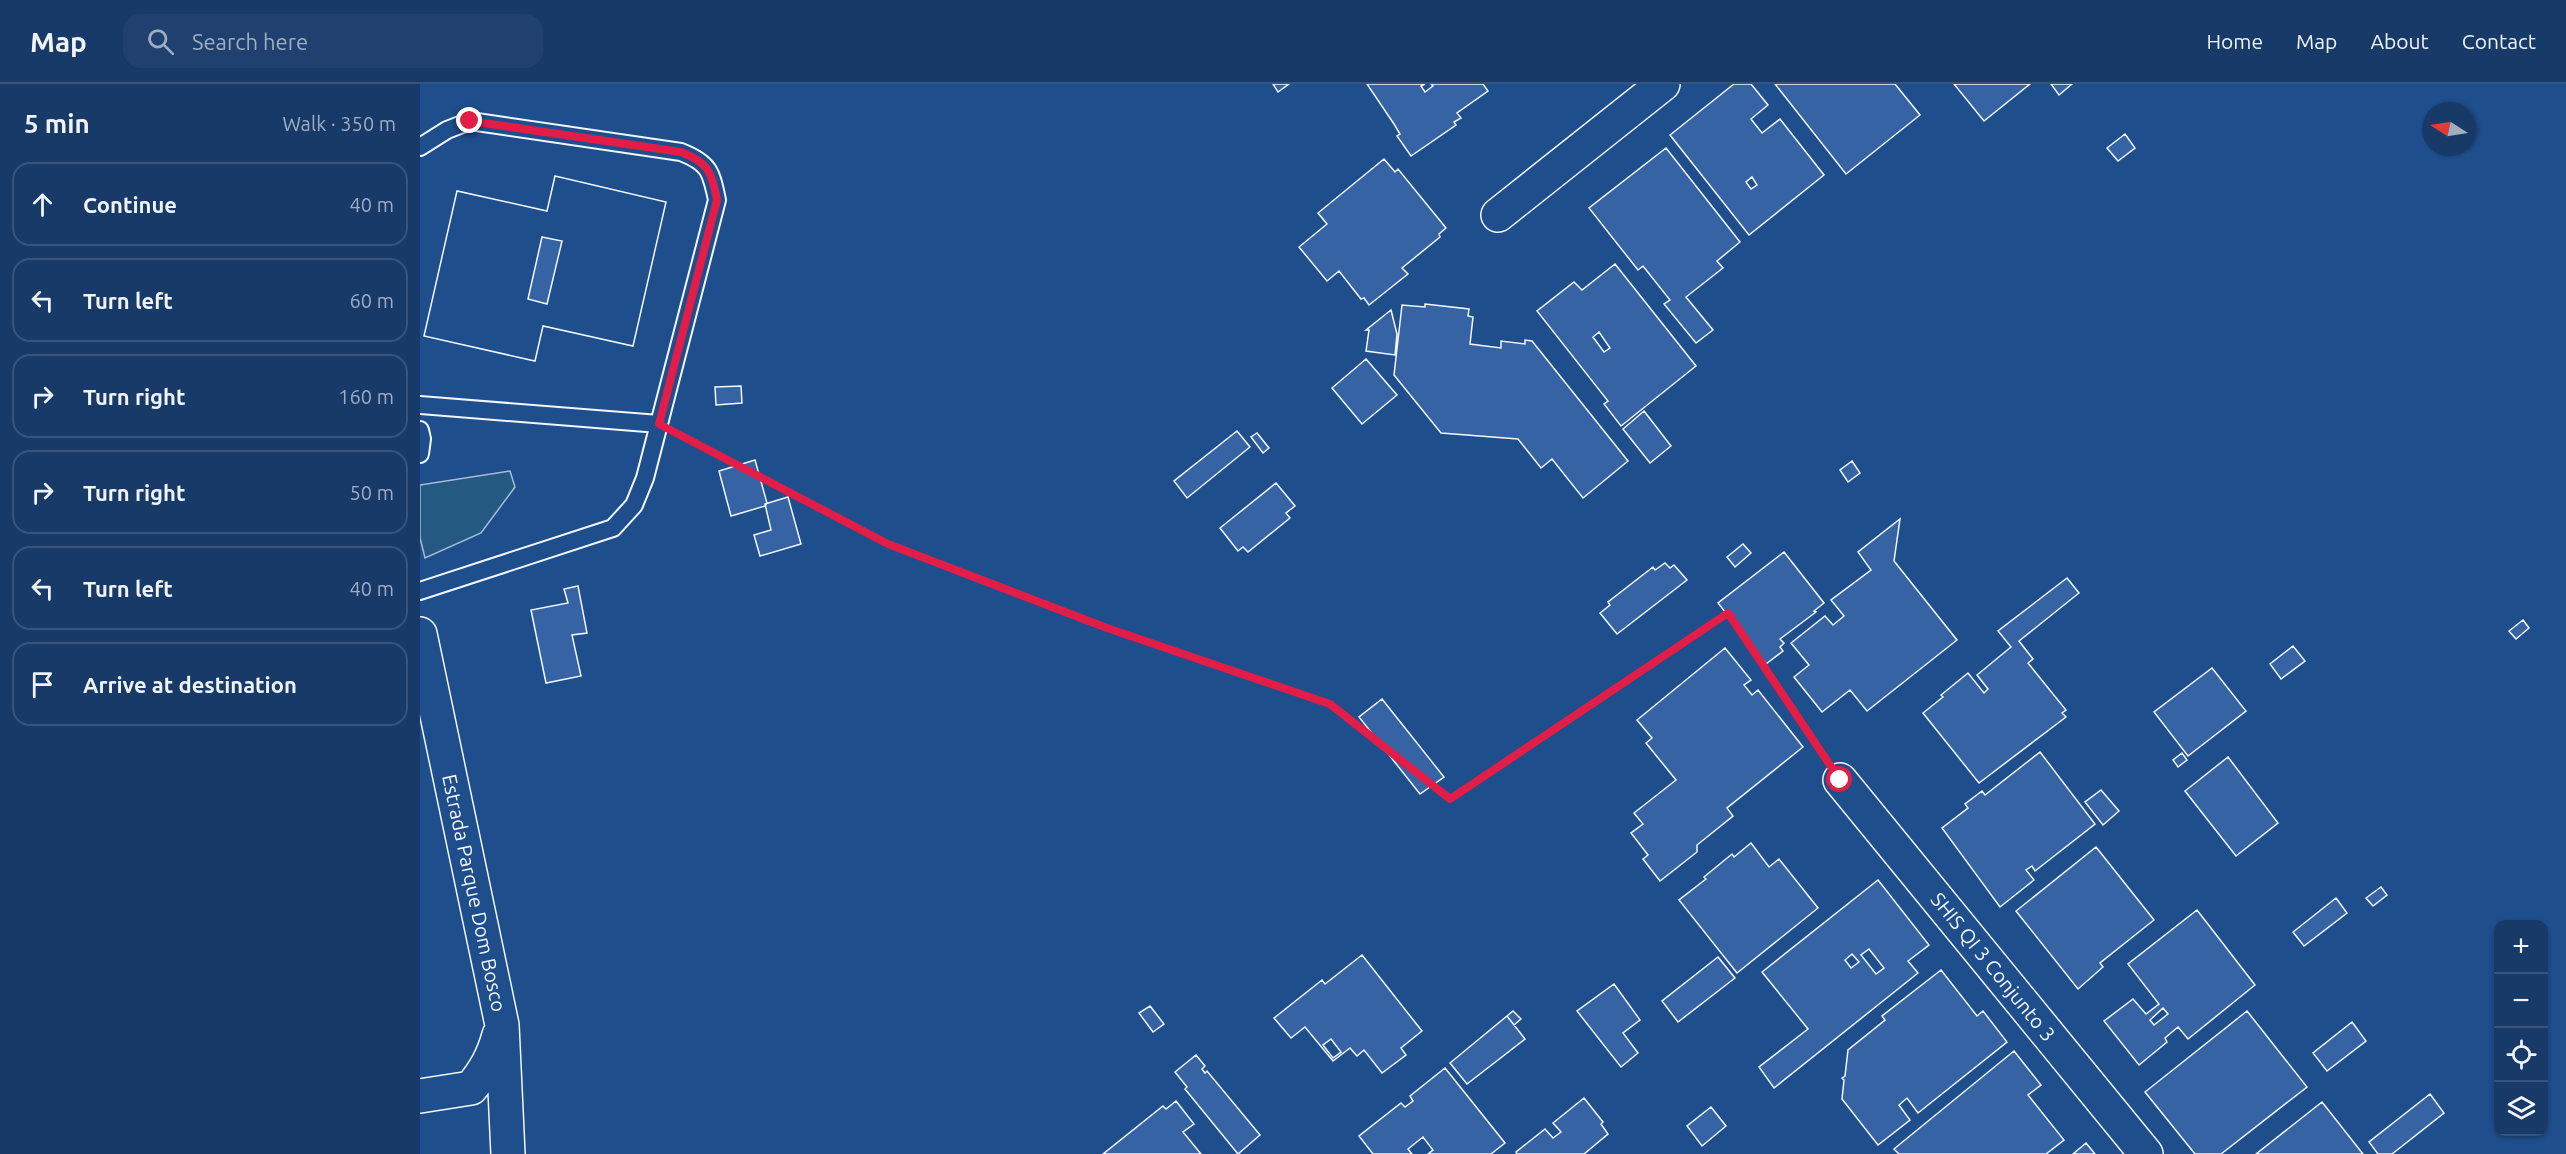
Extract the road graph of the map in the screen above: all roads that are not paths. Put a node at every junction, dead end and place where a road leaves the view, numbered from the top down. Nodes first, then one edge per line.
1 (1663, 84) edge
2 (420, 147) edge
3 (1498, 215) dead end
4 (420, 405) edge
5 (659, 424) junction
6 (420, 430) edge
7 (420, 454) edge
8 (420, 591) edge
9 (420, 634) edge
10 (1840, 780) road end
11 (502, 1025) junction
12 (420, 1095) edge
13 (508, 1154) edge
14 (2146, 1154) edge

1 - 3 street
2 - 5 lane
4 - 5 lane
5 - 8 lane
6 - 7 lane
9 - 11 street, Estrada Parque Dom Bosco
10 - 14 street, SHIS QI 3 Conjunto 3
11 - 12 street
11 - 13 street, Estrada Parque Dom Bosco

